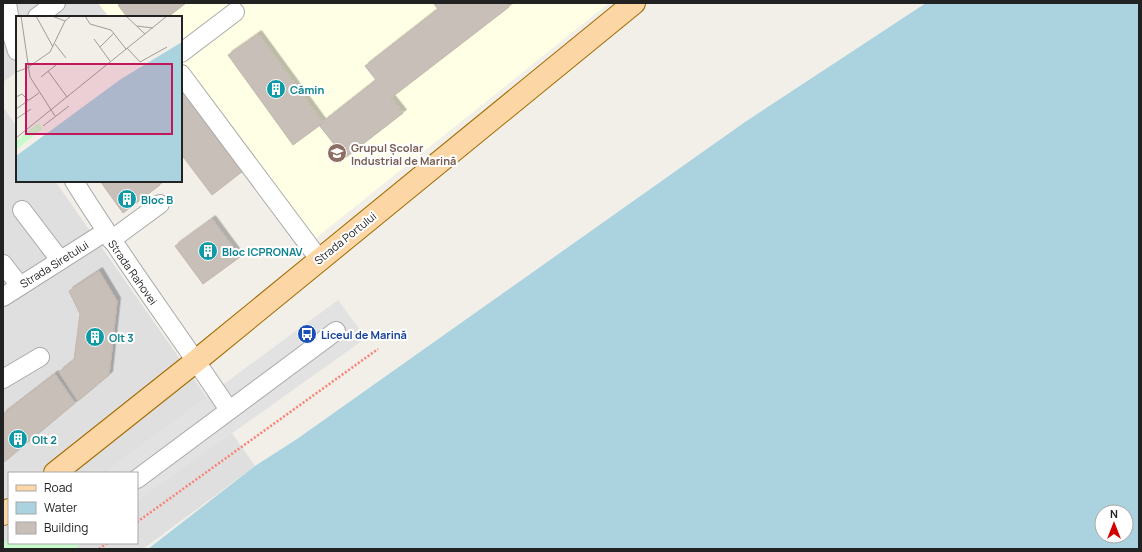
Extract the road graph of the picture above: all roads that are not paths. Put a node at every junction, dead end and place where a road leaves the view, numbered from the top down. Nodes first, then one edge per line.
1 (7, 3) edge
2 (56, 3) edge
3 (634, 3) edge
4 (235, 12) dead end
5 (38, 16) edge
6 (12, 39) edge
7 (182, 52) edge
8 (182, 75) edge
9 (75, 182) edge
10 (160, 204) dead end
11 (22, 210) dead end
12 (108, 236) junction
13 (318, 259) junction
14 (60, 260) junction
15 (3, 264) edge
16 (20, 286) junction
17 (3, 297) edge
18 (336, 330) dead end
19 (40, 357) dead end
20 (196, 361) junction
21 (3, 379) edge
22 (229, 410) junction
23 (56, 472) edge
24 (138, 478) edge

1 - 6 street
2 - 5 street
3 - 13 main road, Strada Portului
4 - 7 street
8 - 13 street
9 - 12 street, Strada Rahovei
10 - 12 street, Strada Siretului
11 - 14 street
12 - 14 street, Strada Siretului
12 - 20 street, Strada Rahovei
13 - 20 main road, Strada Portului
14 - 16 street, Strada Siretului
15 - 16 street
16 - 17 street, Strada Siretului
18 - 22 street
19 - 21 street
20 - 22 street, Strada Rahovei
20 - 23 main road, Strada Portului
22 - 24 street

